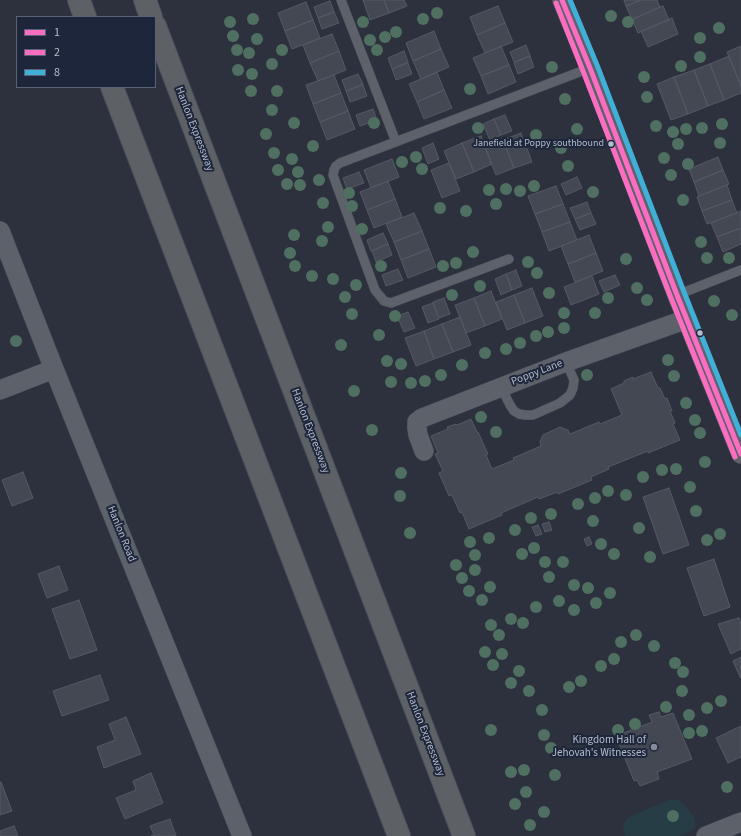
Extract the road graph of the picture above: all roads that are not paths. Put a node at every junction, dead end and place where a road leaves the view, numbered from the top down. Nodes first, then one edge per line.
1 (79, 0) edge
2 (145, 0) edge
3 (342, 0) edge
4 (562, 0) edge
5 (85, 16) edge
6 (151, 16) edge
7 (156, 29) edge
8 (590, 68) junction
9 (112, 88) edge
10 (396, 142) junction
11 (0, 231) edge
12 (509, 259) dead end
13 (741, 270) edge
14 (677, 295) junction
15 (687, 319) junction
16 (566, 362) junction
17 (54, 368) junction
18 (501, 387) junction
19 (0, 390) edge
20 (424, 451) dead end
21 (741, 454) edge
22 (741, 822) edge
23 (242, 836) edge
24 (399, 836) edge
25 (464, 836) edge
26 (706, 836) edge

1 - 5 highway
2 - 6 highway
3 - 10 lane
4 - 8 street
7 - 25 highway, Hanlon Expressway
8 - 10 lane
8 - 14 street
9 - 24 highway
10 - 12 lane
11 - 17 street, Hanlon Road
13 - 14 lane
14 - 15 street
15 - 16 street, Poppy Lane
15 - 21 street
16 - 18 street, Poppy Lane
16 - 18 lane
17 - 19 street
17 - 23 street, Hanlon Road
18 - 20 street, Poppy Lane
22 - 26 street

